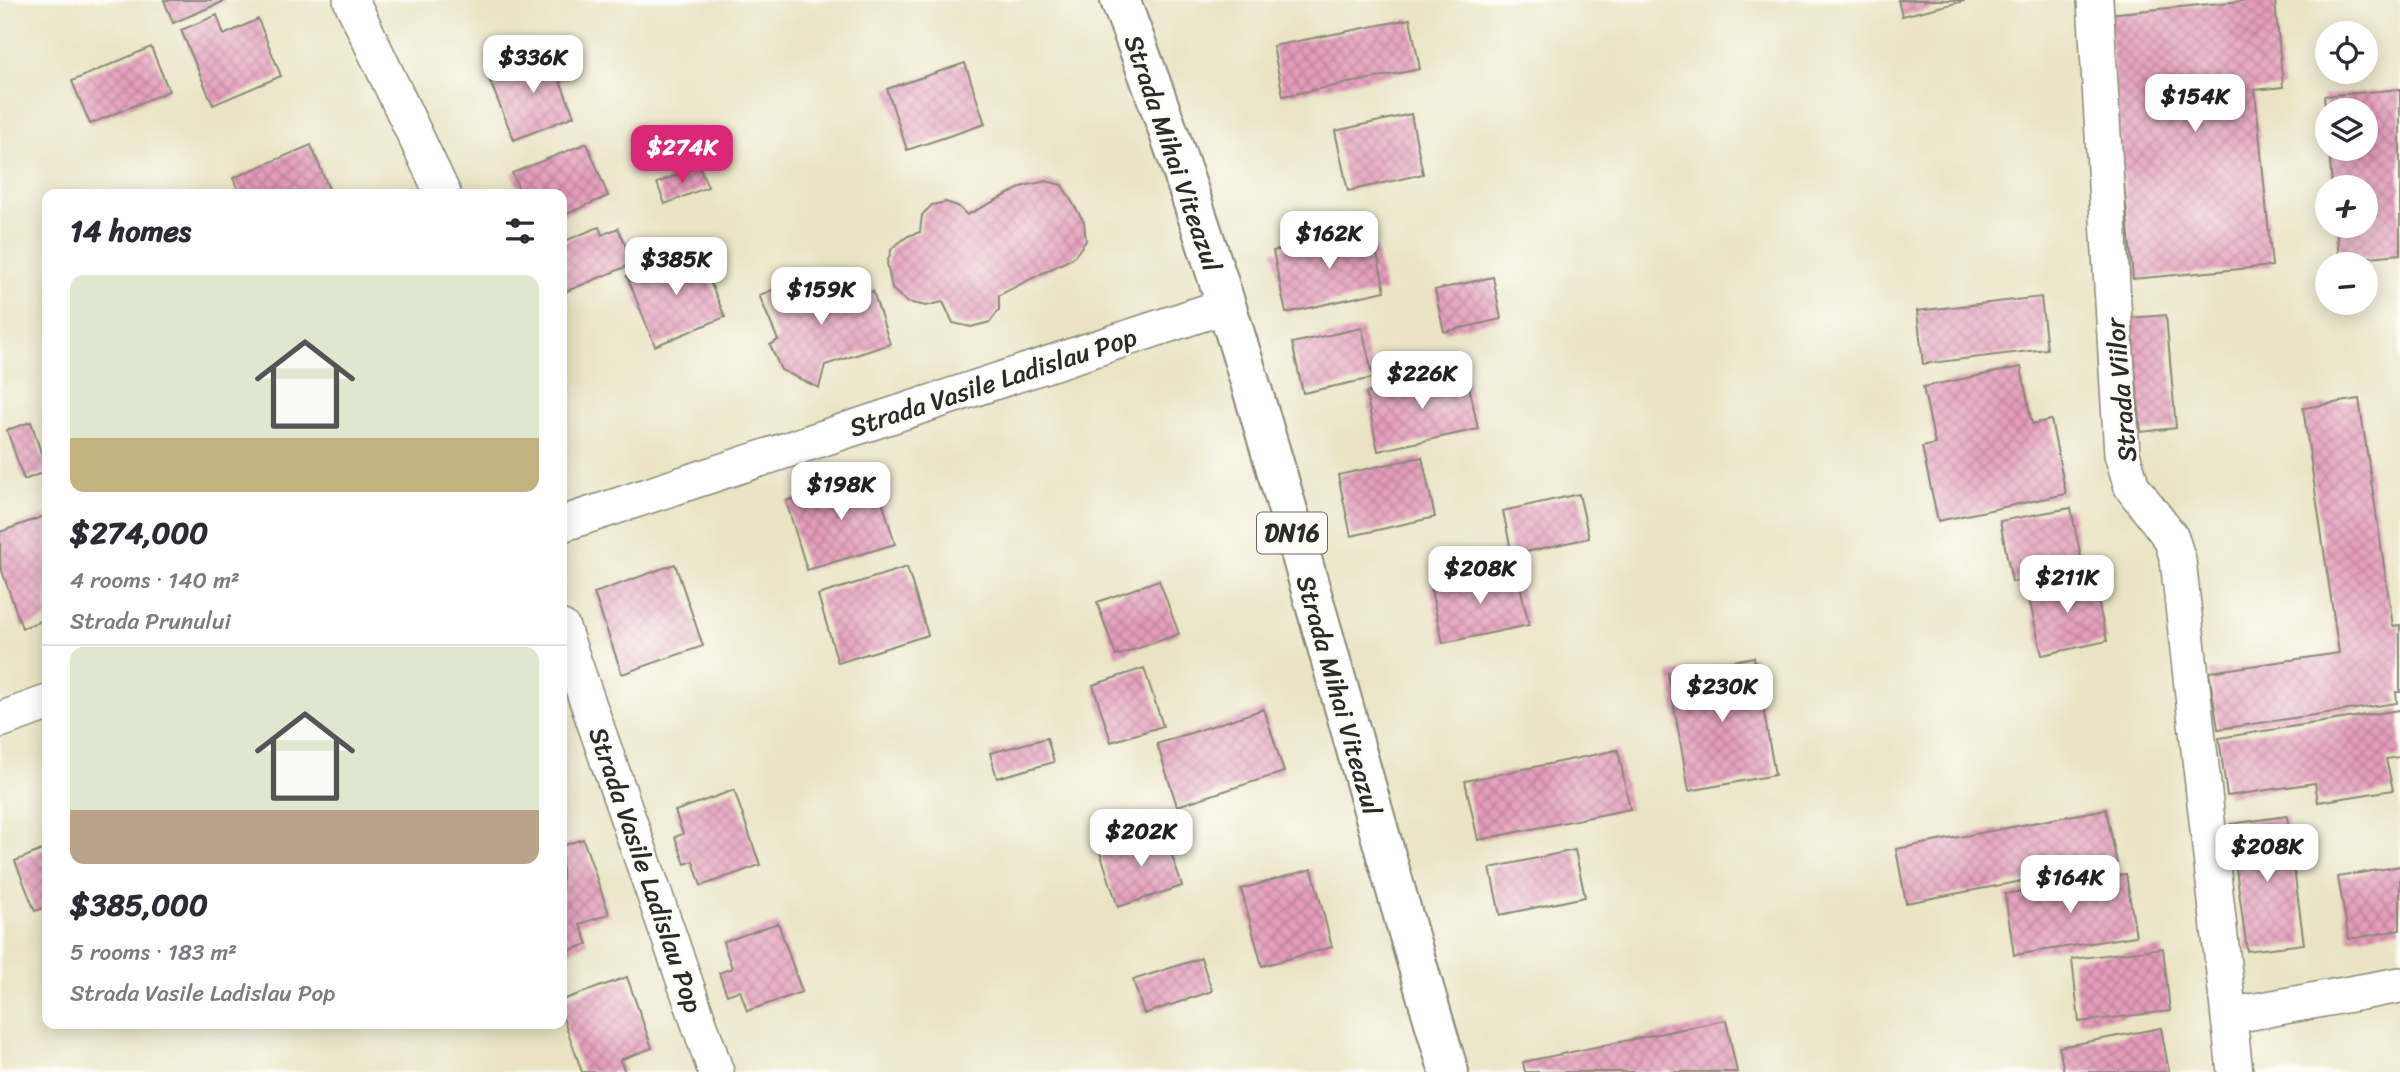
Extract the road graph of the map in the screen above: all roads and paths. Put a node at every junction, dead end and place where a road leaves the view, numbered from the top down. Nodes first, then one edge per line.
1 (351, 0) edge
2 (1120, 0) edge
3 (2095, 0) edge
4 (441, 189) edge
5 (1225, 306) junction
6 (567, 520) edge
7 (567, 642) edge
8 (42, 705) edge
9 (0, 720) edge
10 (2400, 985) edge
11 (2230, 1016) junction
12 (716, 1072) edge
13 (1449, 1072) edge
14 (2235, 1072) edge

1 - 4 street
2 - 5 highway, Strada Mihai Viteazul / DN16
3 - 11 street, Strada Viilor
5 - 6 street, Strada Vasile Ladislau Pop
5 - 13 highway, Strada Mihai Viteazul / DN16
7 - 12 street, Strada Vasile Ladislau Pop
8 - 9 street
10 - 11 street
11 - 14 street, Strada Viilor

